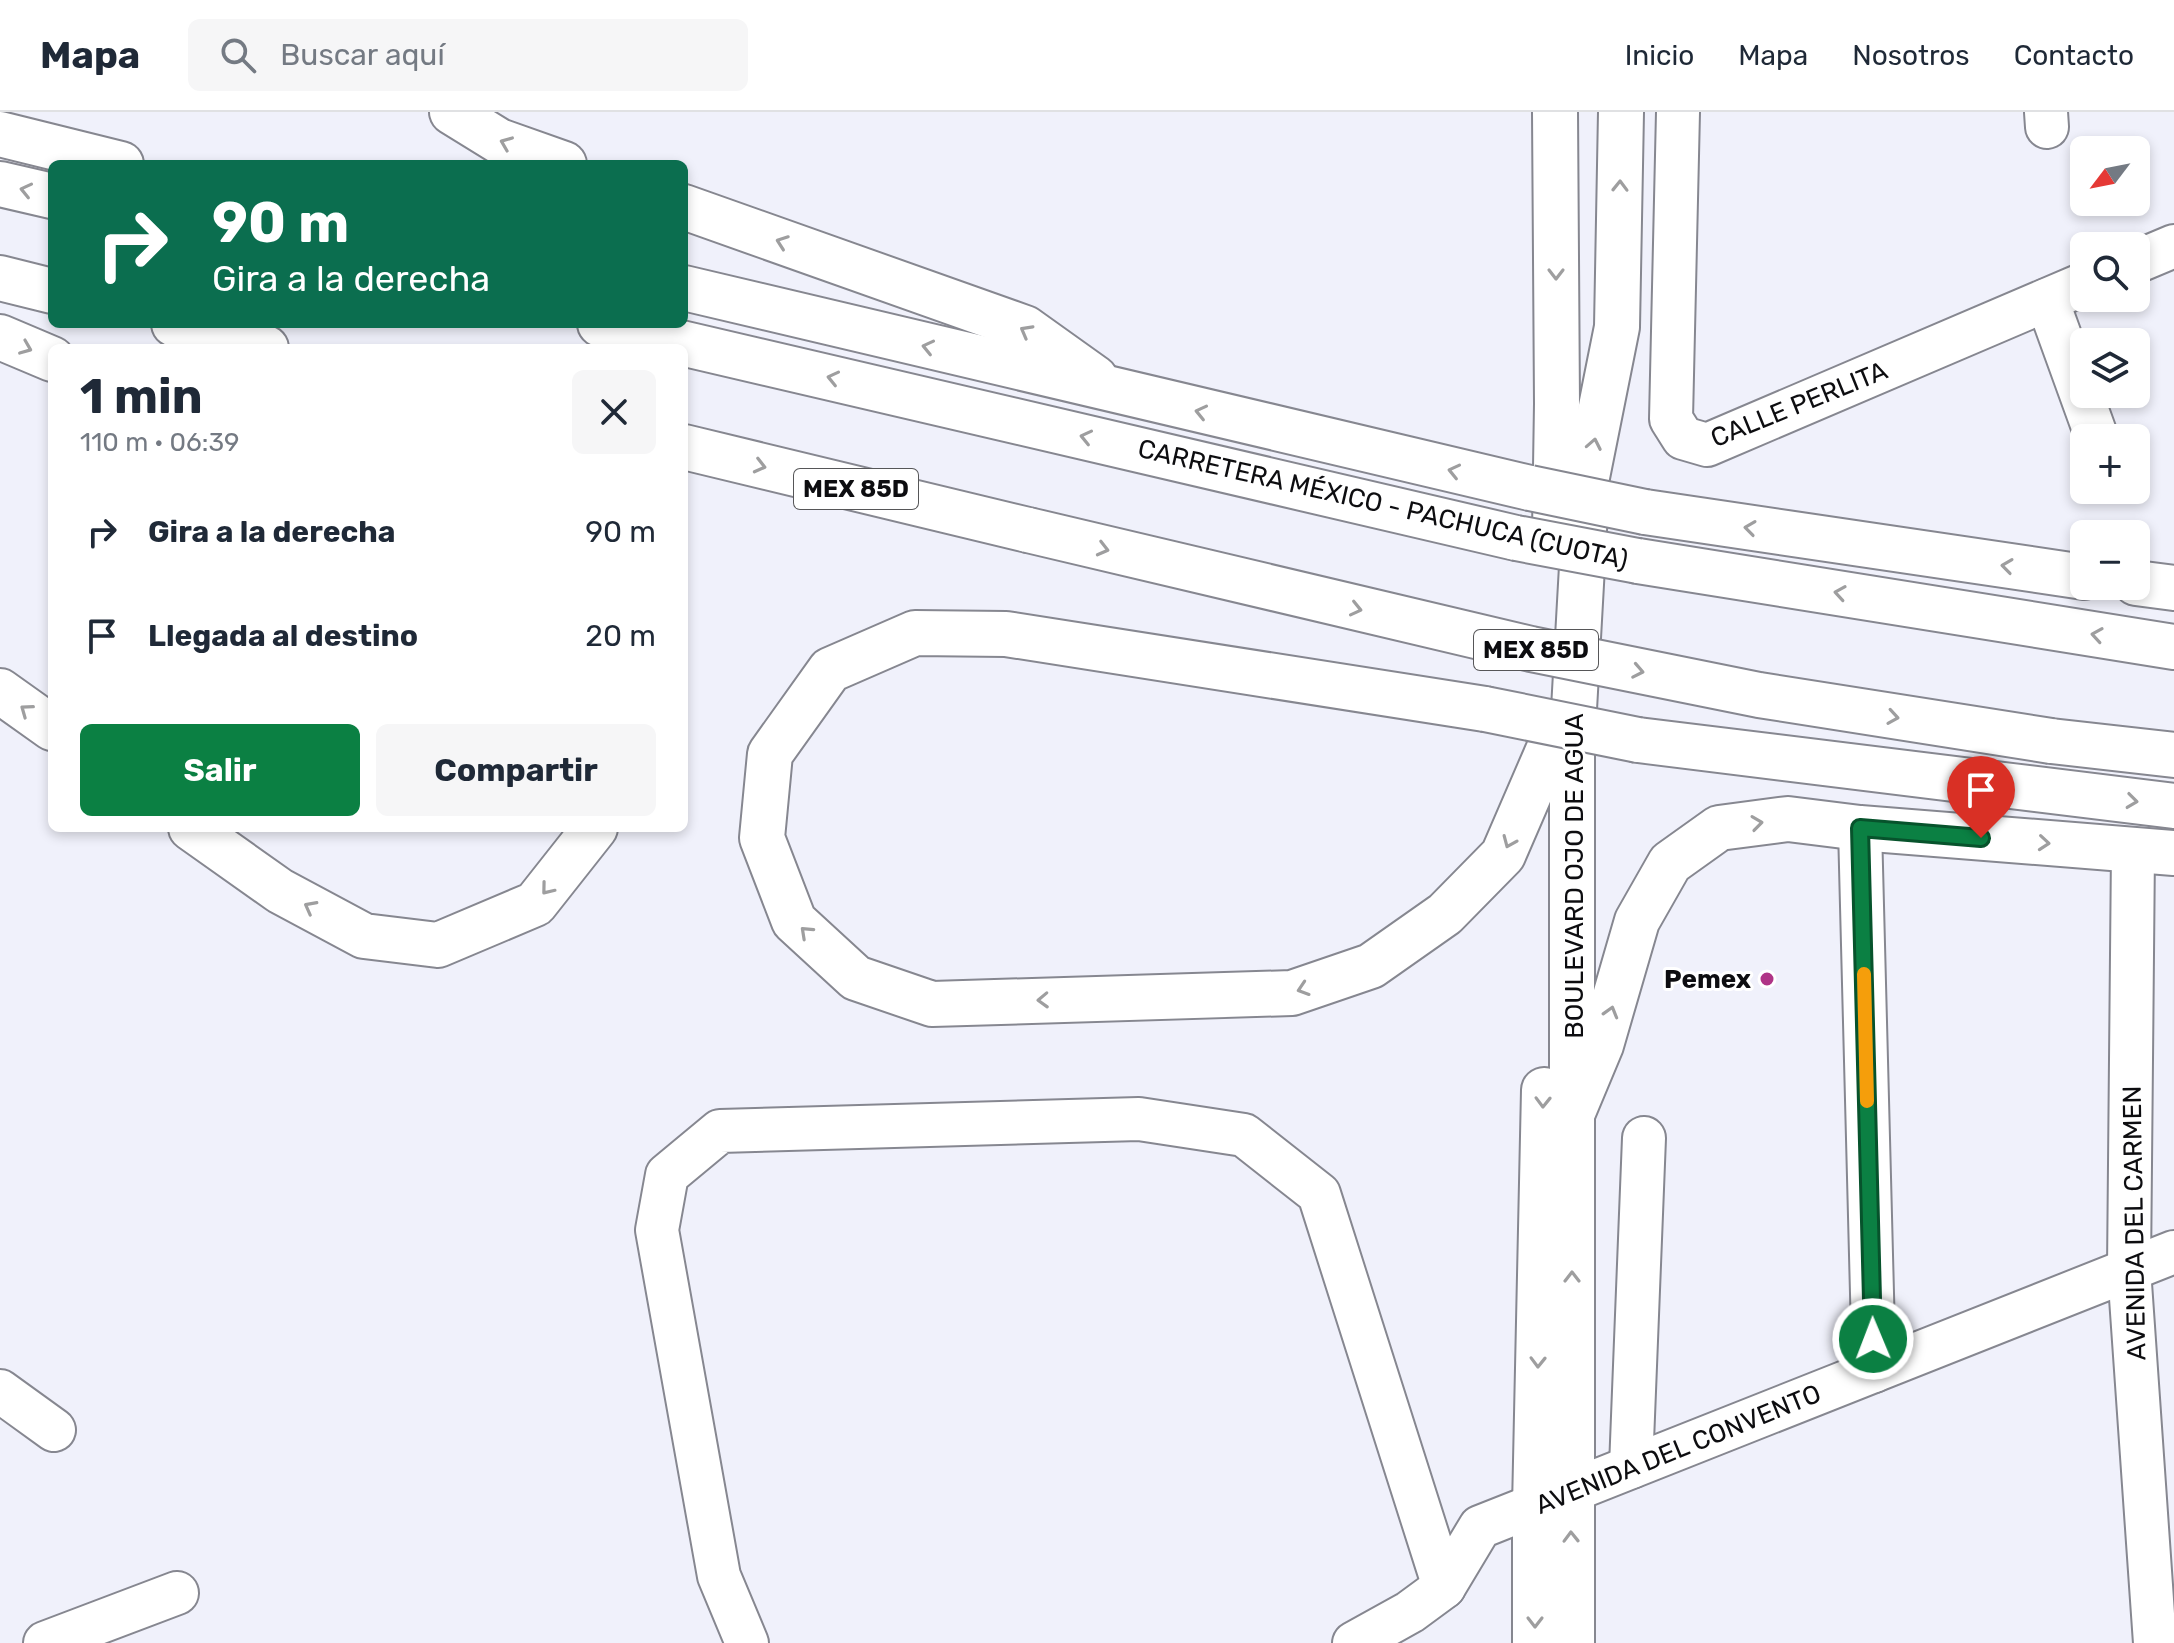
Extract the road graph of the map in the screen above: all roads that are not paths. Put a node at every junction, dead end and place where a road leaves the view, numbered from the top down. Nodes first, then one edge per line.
1 (452, 112) edge
2 (1555, 112) edge
3 (1585, 112) edge
4 (1621, 112) edge
5 (1678, 112) edge
6 (8, 136) edge
7 (105, 160) edge
8 (553, 160) edge
9 (0, 184) edge
10 (48, 195) edge
11 (688, 208) edge
12 (2174, 246) edge
13 (2150, 256) edge
14 (0, 278) edge
15 (688, 289) edge
16 (48, 290) edge
17 (2066, 292) edge
18 (189, 328) edge
19 (617, 328) edge
20 (0, 337) edge
21 (251, 344) edge
22 (686, 344) edge
23 (688, 345) edge
24 (48, 357) edge
25 (1113, 391) junction
26 (1557, 404) junction
27 (2094, 424) edge
28 (688, 448) edge
29 (2070, 575) edge
30 (2150, 585) edge
31 (2174, 588) edge
32 (2174, 647) edge
33 (0, 691) edge
34 (48, 725) edge
35 (1551, 744) junction
36 (2174, 755) edge
37 (2174, 806) edge
38 (1860, 828) junction
39 (197, 832) edge
40 (592, 832) edge
41 (2154, 852) edge
42 (1573, 1112) junction
43 (1644, 1138) dead end
44 (2174, 1252) edge
45 (2129, 1269) junction
46 (1874, 1371) junction
47 (0, 1391) edge
48 (54, 1430) dead end
49 (1631, 1467) junction
50 (1553, 1499) junction
51 (1444, 1587) junction
52 (177, 1593) dead end
53 (45, 1643) edge
54 (747, 1643) edge
55 (1354, 1643) edge
56 (1535, 1643) edge
57 (1572, 1643) edge
58 (2155, 1643) edge

8 -> 1 main road
2 -> 26 main road, BOULEVARD OJO DE AGUA
3 - 26 main road
42 -> 4 main road, BOULEVARD OJO DE AGUA
5 - 17 street, CALLE PERLITA
6 - 7 main road
10 -> 9 main road
25 -> 11 main road
12 - 13 street
14 - 16 main road
25 -> 15 main road
17 - 27 street
18 - 21 main road
22 -> 19 main road, CARRETERA MÉXICO - PACHUCA (CUOTA), bridge
20 -> 24 main road
32 -> 23 main road, CARRETERA MÉXICO - PACHUCA (CUOTA), bridge
29 -> 25 main road, bridge
26 - 35 main road, BOULEVARD OJO DE AGUA
28 -> 36 main road, MEX 85D, bridge
30 - 31 main road
34 -> 33 main road
35 -> 37 main road, bridge
35 -> 50 main road, BOULEVARD OJO DE AGUA
38 -> 41 main road
42 -> 38 main road
38 - 46 street
40 -> 39 main road
41 - 45 street, AVENIDA DEL CARMEN
50 -> 42 main road, BOULEVARD OJO DE AGUA
43 - 49 street
44 - 45 street, AVENIDA DEL CONVENTO
45 - 46 street, AVENIDA DEL CONVENTO
45 - 58 street, AVENIDA DEL CARMEN
46 - 49 street, AVENIDA DEL CONVENTO
47 - 48 street
49 - 50 street, AVENIDA DEL CONVENTO
50 - 51 street, AVENIDA DEL CONVENTO
50 -> 56 main road, BOULEVARD OJO DE AGUA
57 -> 50 main road, BOULEVARD OJO DE AGUA
51 - 54 street
51 - 55 street, AVENIDA DEL CONVENTO
52 - 53 street

